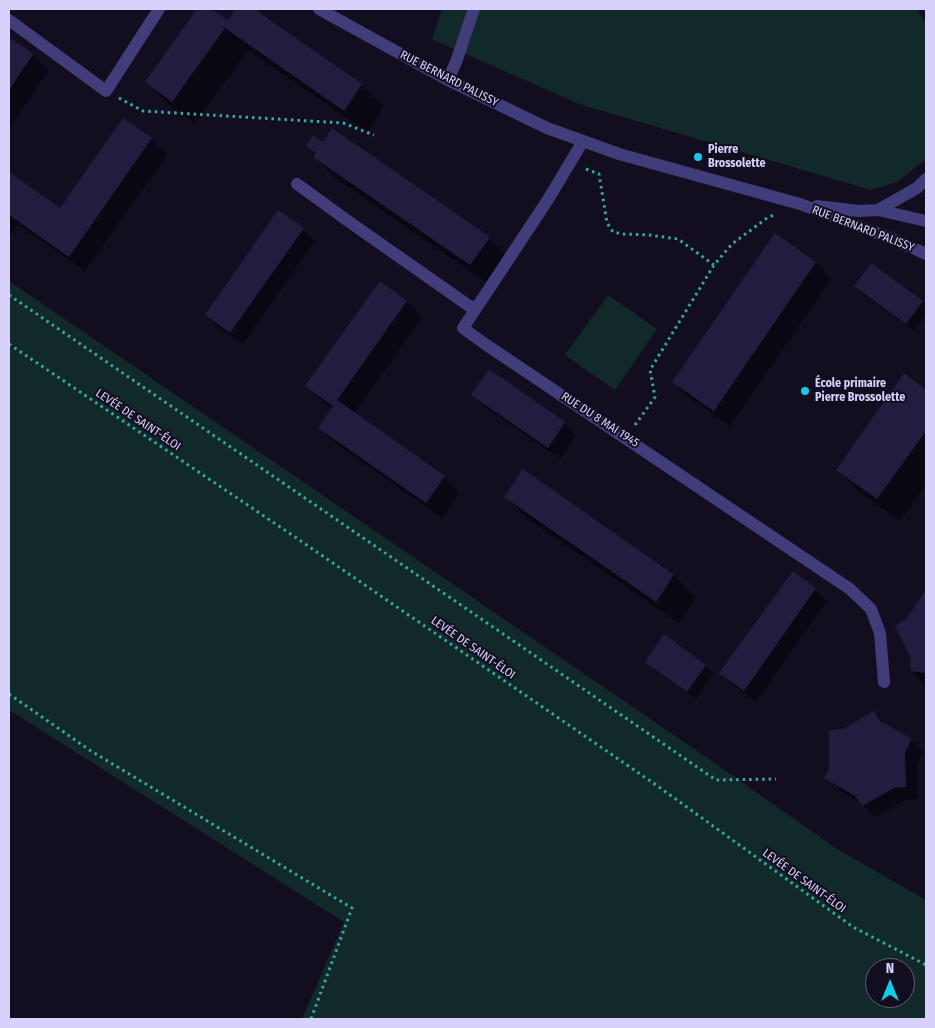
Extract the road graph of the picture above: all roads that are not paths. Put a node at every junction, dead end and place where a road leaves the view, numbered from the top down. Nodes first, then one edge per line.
1 (159, 9) edge
2 (319, 9) edge
3 (474, 9) edge
4 (9, 20) edge
5 (448, 80) junction
6 (583, 142) junction
7 (926, 179) edge
8 (297, 184) dead end
9 (800, 204) junction
10 (878, 210) junction
11 (926, 221) edge
12 (926, 254) edge
13 (476, 310) junction
14 (884, 682) dead end

1 - 4 street
2 - 5 street, RUE BERNARD PALISSY
3 - 5 street
5 - 6 street, RUE BERNARD PALISSY
6 - 9 street, RUE BERNARD PALISSY
6 - 13 street
7 - 10 street, RUE BERNARD PALISSY
8 - 13 street
9 - 10 street, RUE BERNARD PALISSY
9 - 12 street, RUE BERNARD PALISSY
10 - 11 street, RUE BERNARD PALISSY
13 - 14 street, RUE DU 8 MAI 1945

